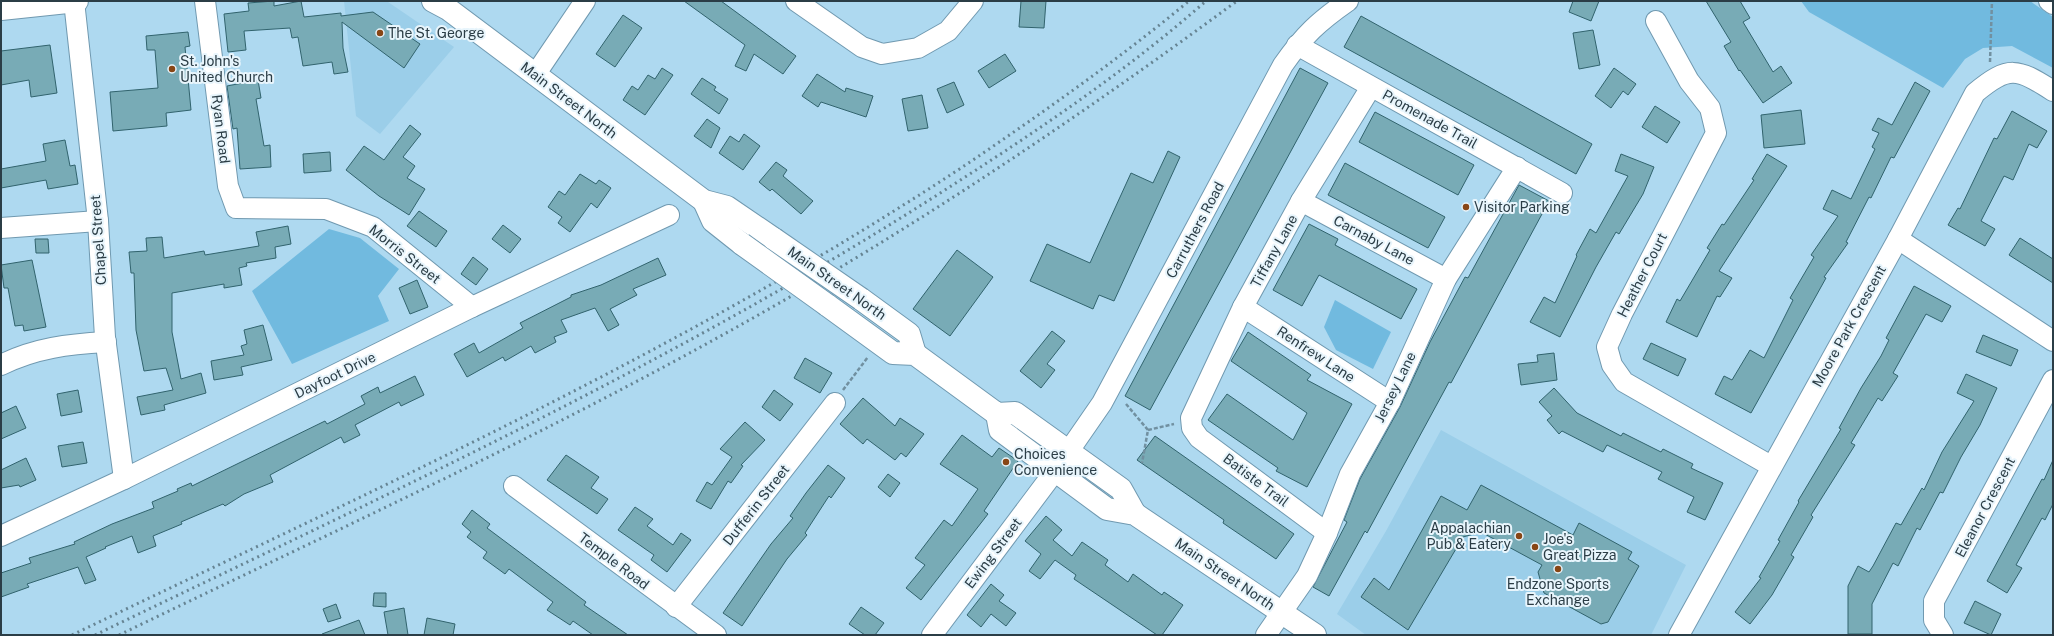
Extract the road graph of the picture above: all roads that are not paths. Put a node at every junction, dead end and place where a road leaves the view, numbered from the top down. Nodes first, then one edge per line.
1 (74, 1) edge
2 (77, 1) edge
3 (205, 1) edge
4 (433, 1) edge
5 (585, 1) edge
6 (796, 1) edge
7 (973, 1) edge
8 (1348, 1) edge
9 (2049, 1) edge
10 (33, 3) edge
11 (2053, 4) edge
12 (1, 9) edge
13 (1656, 21) dead end
14 (1297, 45) junction
15 (535, 75) junction
16 (1371, 87) junction
17 (2053, 91) edge
18 (1517, 167) junction
19 (1562, 193) dead end
20 (704, 201) junction
21 (1301, 201) junction
22 (236, 208) joint
23 (669, 215) dead end
24 (98, 221) junction
25 (1, 228) edge
26 (1898, 239) junction
27 (1446, 278) junction
28 (472, 307) junction
29 (1243, 307) junction
30 (2053, 341) edge
31 (106, 342) junction
32 (915, 354) junction
33 (1, 365) edge
34 (2053, 380) edge
35 (1390, 402) junction
36 (835, 403) road end
37 (997, 414) junction
38 (1184, 422) joint
39 (1068, 450) junction
40 (1771, 466) junction
41 (1055, 471) junction
42 (124, 479) junction
43 (514, 486) dead end
44 (1135, 514) junction
45 (1327, 533) junction
46 (1, 536) edge
47 (676, 607) junction
48 (1283, 612) junction
49 (716, 635) edge
50 (932, 635) edge
51 (1266, 635) edge
52 (1315, 635) edge
53 (1679, 635) edge
54 (1943, 635) edge

1 - 2 main road
1 - 10 main road
1 - 24 street, Chapel Street
3 - 22 street, Ryan Road
4 - 15 main road, Main Street North
5 - 15 street
6 - 7 street
8 - 14 street, Carruthers Road
9 - 11 street
10 - 12 main road
13 - 40 street, Heather Court
14 - 16 street, Promenade Trail
14 - 39 street, Carruthers Road
15 - 20 main road, Main Street North
16 - 18 street, Promenade Trail
16 - 21 street, Tiffany Lane
17 - 26 street, Moore Park Crescent
18 - 19 street, Promenade Trail
18 - 27 street, Jersey Lane
20 - 32 main road, Main Street North, bridge
20 - 32 main road, Main Street North, bridge
21 - 27 street, Carnaby Lane
21 - 29 street, Tiffany Lane
22 - 28 street, Morris Street
23 - 28 street, Dayfoot Drive
24 - 25 street
24 - 31 street, Chapel Street
26 - 30 street
26 - 40 street, Moore Park Crescent
27 - 35 street, Jersey Lane
28 - 42 street, Dayfoot Drive
29 - 35 street, Renfrew Lane
29 - 38 street, Tiffany Lane
31 - 33 street
31 - 42 street, Chapel Street
32 - 37 main road
34 - 54 street, Eleanor Crescent
35 - 45 street, Jersey Lane
36 - 47 street, Dufferin Street
37 - 39 main road, Main Street North
37 - 41 main road, Main Street North
38 - 45 street, Batiste Trail
39 - 41 street, Carruthers Road
39 - 44 main road, Main Street North
40 - 53 street, Moore Park Crescent
41 - 44 main road, Main Street North
41 - 50 street, Ewing Street
42 - 46 street, Dayfoot Drive
43 - 47 street, Temple Road
44 - 48 main road, Main Street North
45 - 48 street, Jersey Lane
47 - 49 street, Temple Road
48 - 51 street, Jersey Lane
48 - 52 main road, Main Street North

